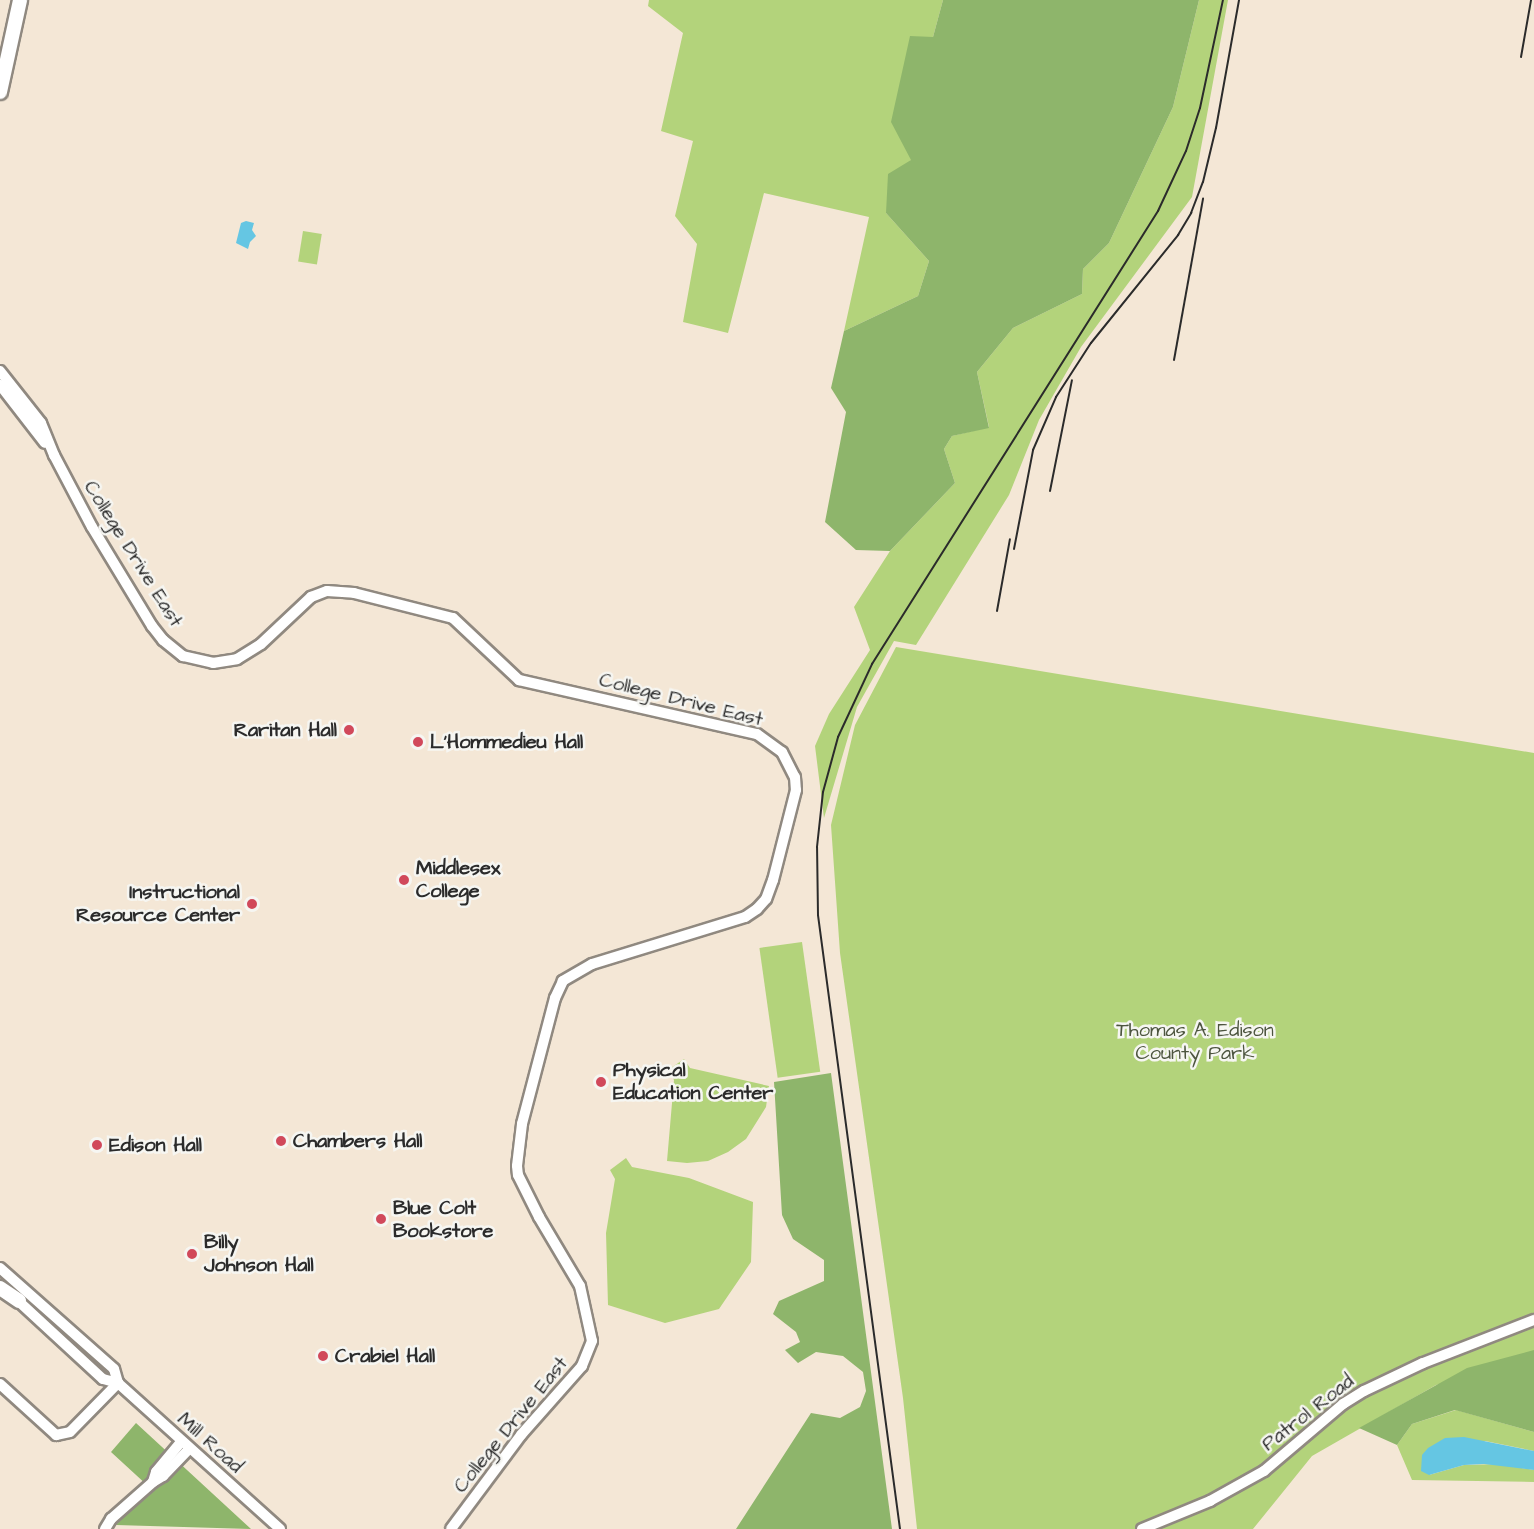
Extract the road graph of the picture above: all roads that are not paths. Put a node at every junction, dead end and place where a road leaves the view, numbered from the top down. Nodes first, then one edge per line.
1 (20, 0) edge
2 (0, 92) edge
3 (0, 371) edge
4 (0, 385) edge
5 (54, 455) junction
6 (0, 1268) edge
7 (0, 1286) edge
8 (19, 1301) joint
9 (1534, 1320) edge
10 (118, 1383) junction
11 (0, 1384) edge
12 (185, 1445) junction
13 (105, 1529) edge
14 (279, 1529) edge
15 (451, 1529) edge
16 (1142, 1529) edge

1 - 2 main road
3 - 5 street, College Drive East
4 - 5 street
5 - 15 street, College Drive East
6 - 10 street, Mill Road
7 - 8 main road
8 - 10 street, Mill Road
9 - 16 street, Patrol Road
10 - 11 street
10 - 12 street, Mill Road
12 - 13 street
12 - 14 street, Mill Road

